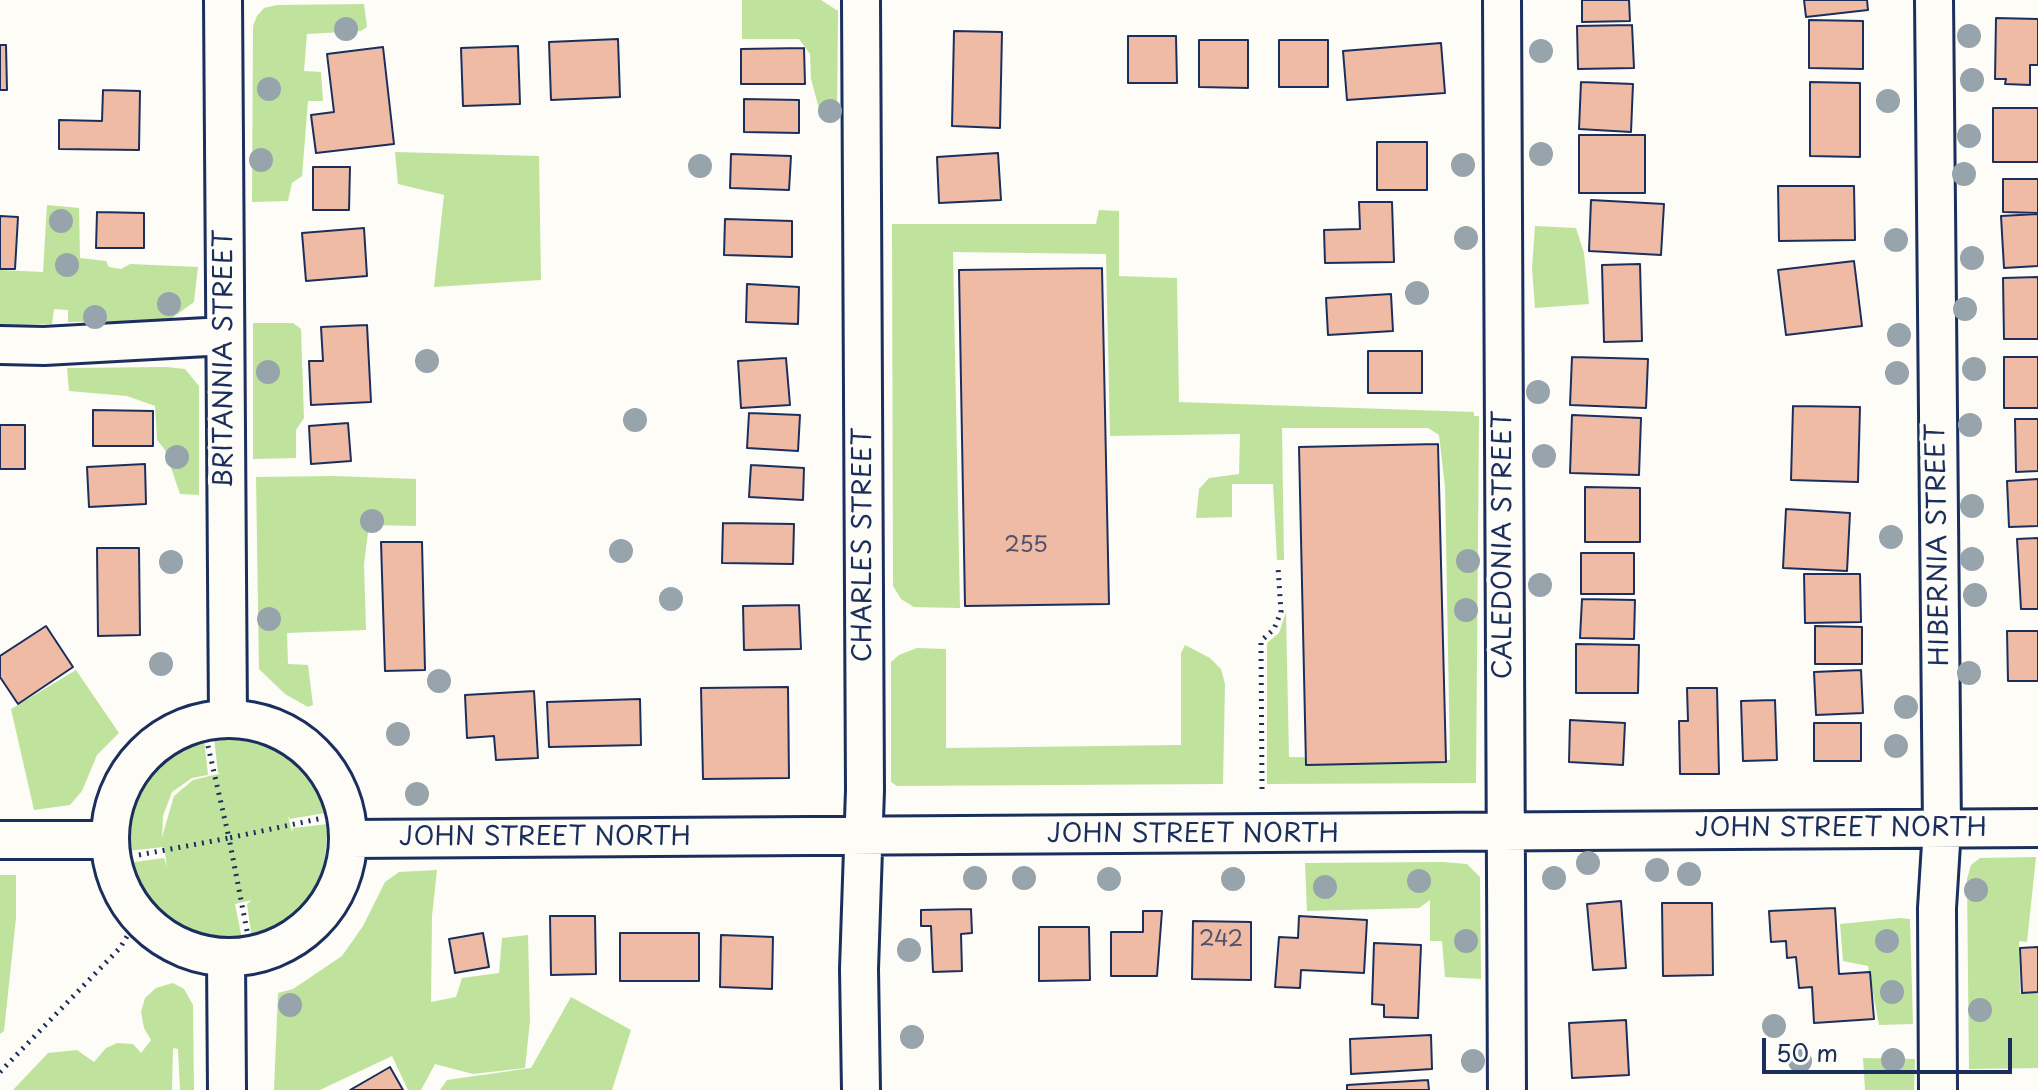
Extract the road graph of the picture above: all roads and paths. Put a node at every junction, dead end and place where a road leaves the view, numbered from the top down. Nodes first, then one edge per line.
1 (223, 0) edge
2 (861, 0) edge
3 (1502, 0) edge
4 (1934, 0) edge
5 (225, 336) junction
6 (0, 345) edge
7 (1278, 567) dead end
8 (228, 718) junction
9 (1262, 789) dead end
10 (336, 828) junction
11 (1942, 828) junction
12 (2038, 828) edge
13 (1505, 833) junction
14 (862, 836) junction
15 (229, 838) junction
16 (0, 840) edge
17 (110, 850) junction
18 (138, 918) junction
19 (226, 958) junction
20 (0, 1072) edge
21 (227, 1090) edge
22 (861, 1090) edge
23 (1507, 1090) edge
24 (1938, 1090) edge

1 - 5 street, BRITANNIA STREET
2 - 14 street, CHARLES STREET
3 - 13 street, CALEDONIA STREET
4 - 11 street, HIBERNIA STREET
5 - 6 street
5 - 8 street, BRITANNIA STREET
7 - 9 path
8 - 10 street
8 - 15 path
8 - 17 street
10 - 14 street, JOHN STREET NORTH
10 - 15 path
10 - 19 street
11 - 12 street, JOHN STREET NORTH
11 - 13 street, JOHN STREET NORTH
11 - 24 street, HIBERNIA STREET
13 - 14 street, JOHN STREET NORTH
13 - 23 street, CALEDONIA STREET
14 - 22 street, CHARLES STREET
15 - 17 path
15 - 19 path
16 - 17 street
17 - 18 street
18 - 19 street
18 - 20 path
19 - 21 street

